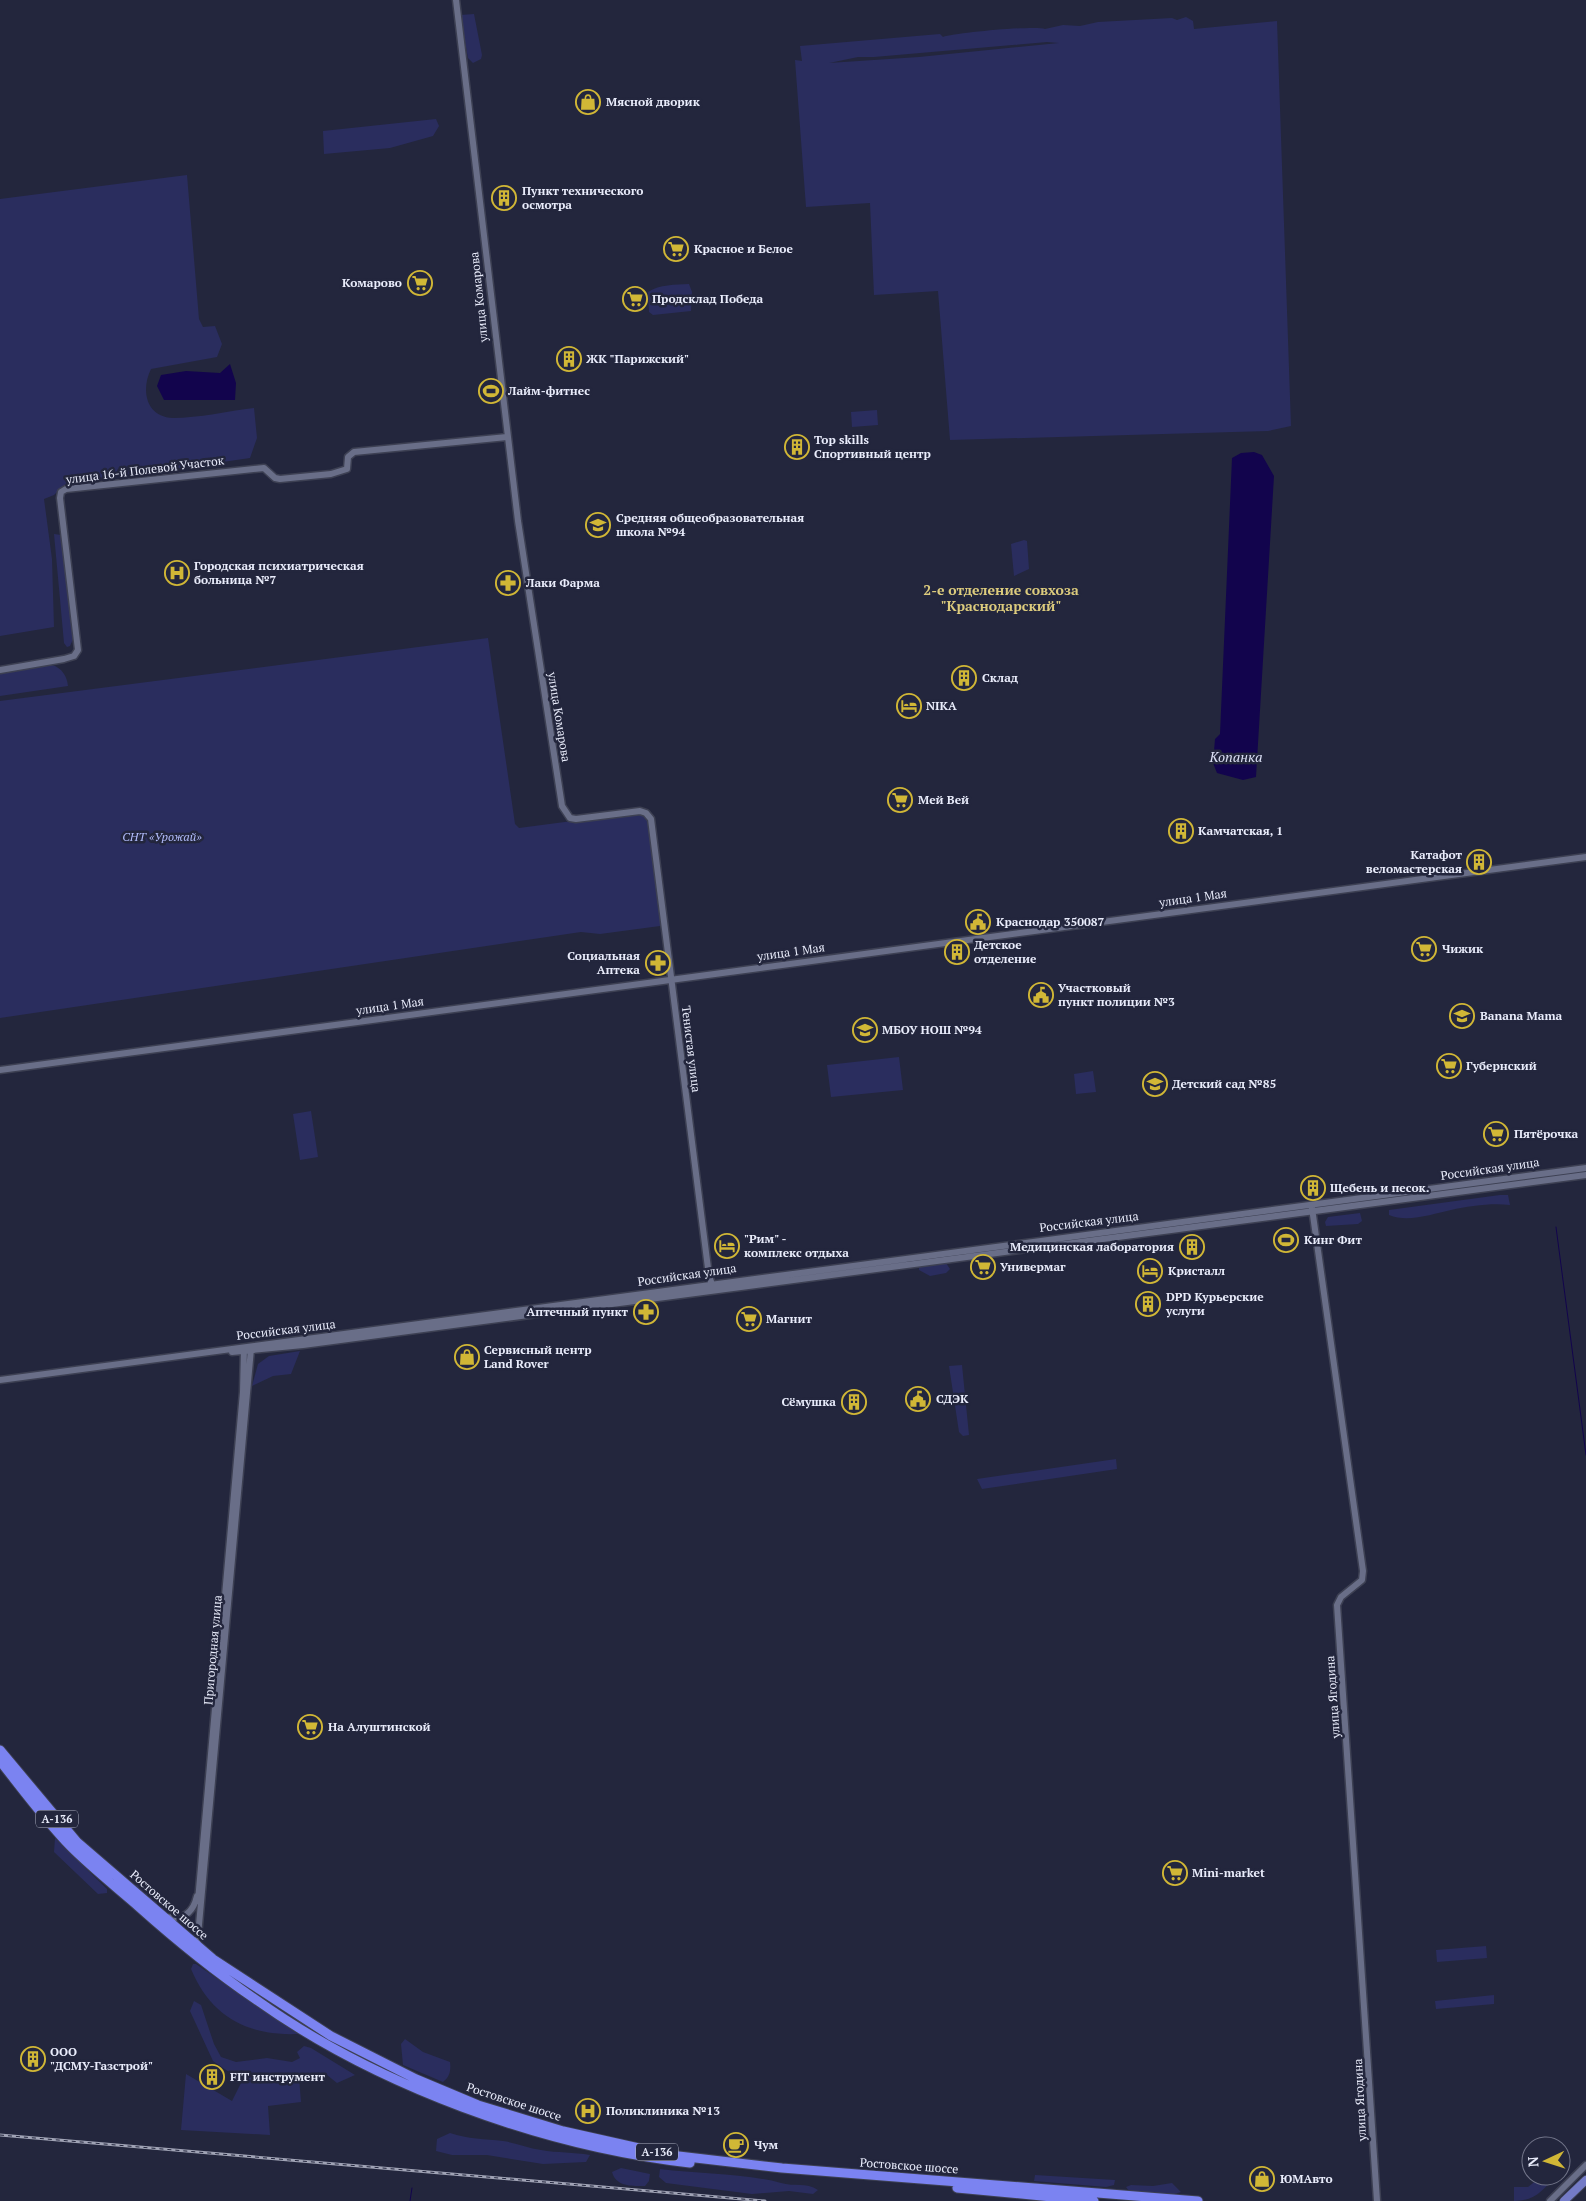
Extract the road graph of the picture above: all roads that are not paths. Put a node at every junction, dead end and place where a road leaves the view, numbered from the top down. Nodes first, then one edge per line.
1 (456, 0) edge
2 (507, 437) junction
3 (0, 670) edge
4 (644, 811) joint
5 (1586, 857) edge
6 (671, 980) junction
7 (0, 1070) edge
8 (1586, 1168) edge
9 (1586, 1175) edge
10 (1312, 1208) junction
11 (1326, 1210) junction
12 (1298, 1213) junction
13 (1314, 1224) junction
14 (711, 1283) junction
15 (715, 1290) junction
16 (372, 1333) junction
17 (247, 1349) junction
18 (0, 1381) edge
19 (0, 1750) edge
20 (0, 1761) edge
21 (198, 1890) junction
22 (165, 1918) junction
23 (194, 1949) junction
24 (1586, 2165) edge
25 (1586, 2180) edge
26 (1094, 2201) edge
27 (1198, 2201) edge
28 (1377, 2201) edge
29 (1550, 2201) edge
30 (1564, 2201) edge

1 - 2 street, улица Комарова
2 - 3 street, улица 16-й Полевой Участок
2 - 4 street, улица Комарова
4 - 6 street, Тенистая улица
5 - 6 street, улица 1 Мая
6 - 7 street, улица 1 Мая
6 - 14 street, Тенистая улица
8 - 10 street, Российская улица
9 - 11 street, Российская улица
10 - 11 street, Российская улица
10 - 12 street, Российская улица
10 - 13 street, улица Ягодина
10 - 14 street, Российская улица
11 - 13 street
12 - 13 street
12 - 15 street, Российская улица
13 - 28 street, улица Ягодина
14 - 15 street, Тенистая улица
14 - 16 street, Российская улица
15 - 16 street, Российская улица
16 - 17 street, Российская улица
17 - 18 street, Российская улица
17 - 21 street, Пригородная улица
17 - 23 street, Пригородная улица
19 - 22 highway, Ростовское шоссе / А-136
20 - 23 highway, Ростовское шоссе / А-136
21 - 22 street
21 - 23 street, Пригородная улица
22 - 23 highway, Ростовское шоссе / А-136
23 - 26 highway, Ростовское шоссе / А-136
23 - 27 highway, Ростовское шоссе / А-136
24 - 29 street
25 - 30 main road

